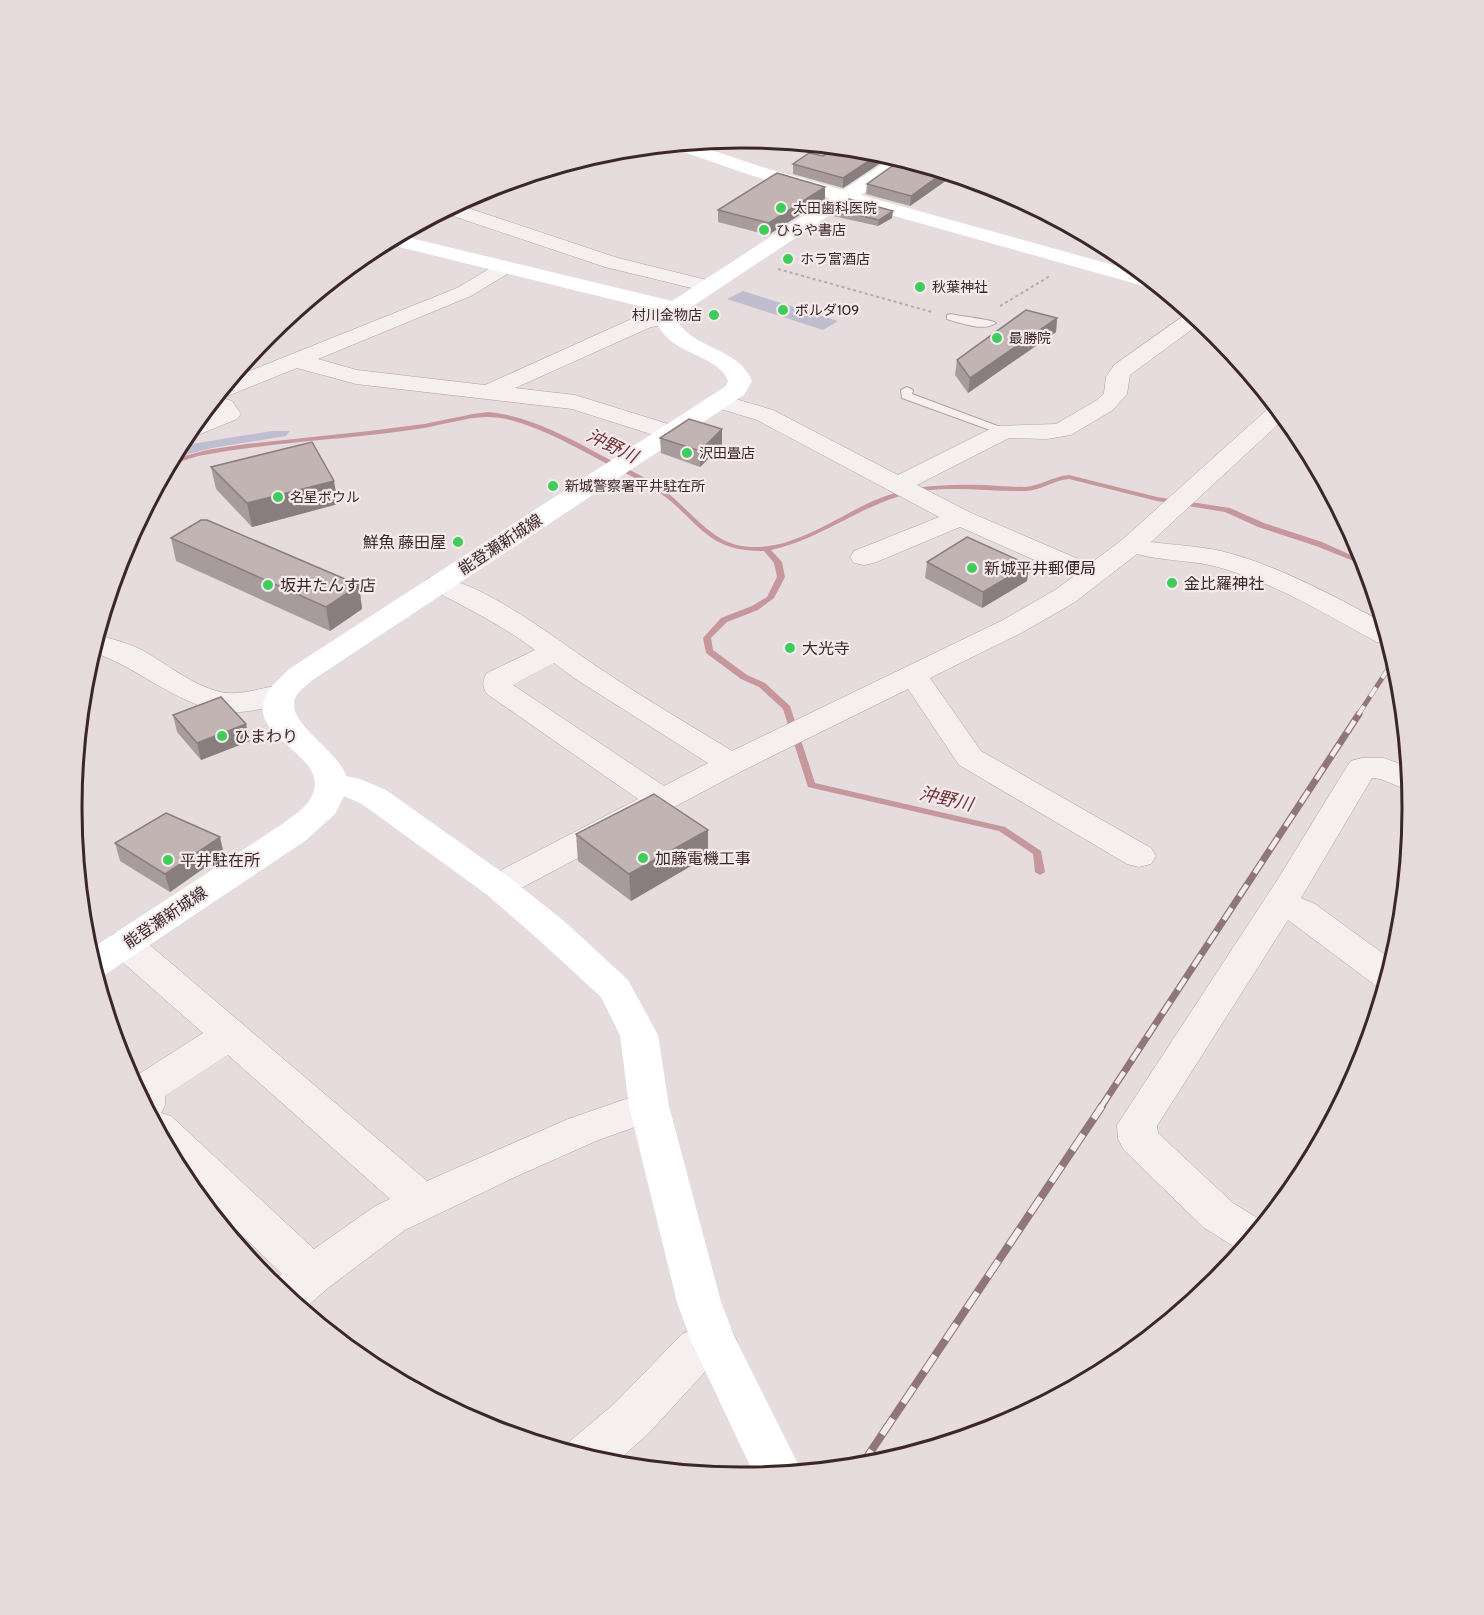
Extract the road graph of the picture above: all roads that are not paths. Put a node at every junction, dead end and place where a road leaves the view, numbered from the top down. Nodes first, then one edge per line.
1 (694, 150) edge
2 (892, 166) edge
3 (845, 197) junction
4 (459, 212) edge
5 (401, 243) edge
6 (504, 268) junction
7 (1134, 277) edge
8 (708, 286) junction
9 (670, 314) junction
10 (951, 317) road end
11 (1188, 322) edge
12 (991, 323) dead end
13 (295, 360) junction
14 (237, 384) edge
15 (907, 390) dead end
16 (490, 392) junction
17 (722, 402) junction
18 (220, 405) edge
19 (1273, 417) edge
20 (207, 423) edge
21 (1005, 431) junction
22 (672, 433) junction
23 (899, 484) junction
24 (960, 518) junction
25 (1132, 545) junction
26 (864, 557) dead end
27 (1094, 576) junction
28 (438, 584) junction
29 (1377, 631) edge
30 (103, 646) edge
31 (556, 651) junction
32 (913, 675) junction
33 (283, 693) junction
34 (730, 764) junction
35 (1401, 776) edge
36 (332, 786) junction
37 (662, 800) junction
38 (1139, 856) dead end
39 (498, 886) junction
40 (1280, 903) junction
41 (124, 944) junction
42 (101, 960) edge
43 (1381, 971) edge
44 (228, 1036) junction
45 (146, 1088) edge
46 (649, 1106) junction
47 (182, 1155) edge
48 (417, 1203) junction
49 (1246, 1233) edge
50 (300, 1286) edge
51 (714, 1341) junction
52 (595, 1450) edge
53 (775, 1466) edge

1 - 3 street
2 - 3 street
3 - 7 street
3 - 8 street
4 - 8 street
5 - 6 street
6 - 9 street
6 - 13 street
8 - 9 street
9 - 16 street
9 - 17 street, 能登瀬新城線
10 - 12 lane
11 - 21 street
13 - 14 street
13 - 16 street
15 - 21 lane
16 - 22 street
17 - 22 street, 能登瀬新城線
17 - 23 street
18 - 20 street
19 - 25 street
21 - 23 street
22 - 28 street, 能登瀬新城線
23 - 24 street
24 - 26 street
24 - 27 street
25 - 27 street
25 - 29 street
27 - 32 street
28 - 31 street
28 - 33 street, 能登瀬新城線
30 - 33 street
31 - 34 street
31 - 37 street
32 - 34 street
32 - 38 street
33 - 36 street
34 - 37 street
35 - 40 street
36 - 39 street
36 - 41 street, 能登瀬新城線
37 - 39 street
39 - 46 street
40 - 43 street
40 - 49 street
41 - 42 street, 能登瀬新城線
41 - 44 street
44 - 45 street
44 - 48 street
46 - 48 street
46 - 51 street
47 - 50 street
48 - 50 street
51 - 52 street
51 - 53 street

